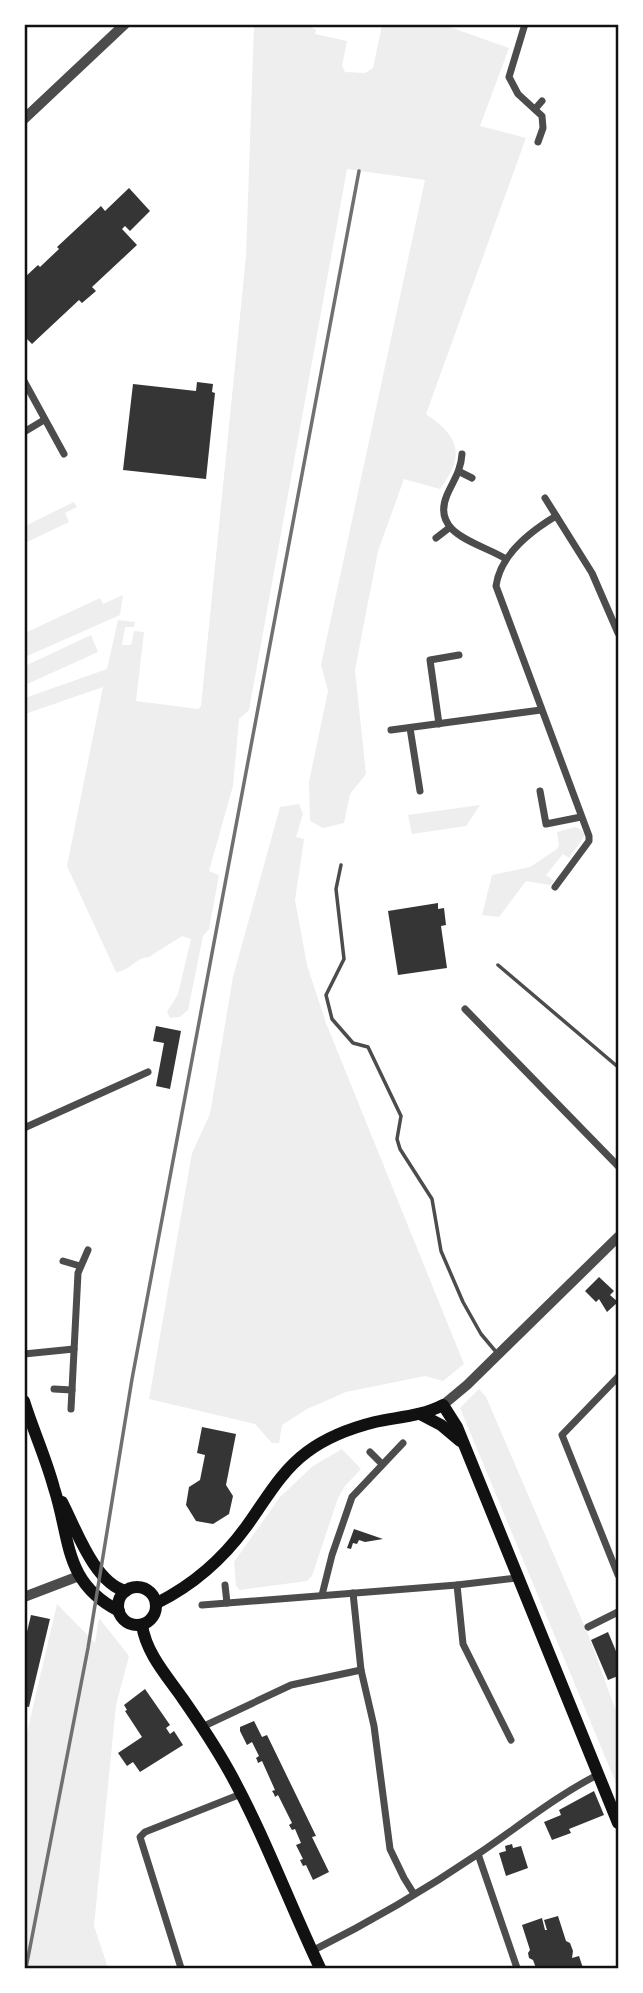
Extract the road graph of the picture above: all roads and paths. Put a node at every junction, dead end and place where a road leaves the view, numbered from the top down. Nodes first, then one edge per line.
1 (125, 24) edge
2 (525, 24) edge
3 (542, 101) dead end
4 (535, 109) junction
5 (24, 119) edge
6 (538, 142) dead end
7 (24, 381) edge
8 (44, 420) junction
9 (24, 432) edge
10 (64, 453) dead end
11 (462, 454) dead end
12 (460, 472) junction
13 (472, 478) dead end
14 (545, 498) dead end
15 (556, 516) junction
16 (449, 528) junction
17 (436, 538) dead end
18 (506, 559) junction
19 (618, 633) edge
20 (458, 655) dead end
21 (541, 710) junction
22 (439, 724) junction
23 (410, 728) junction
24 (391, 730) dead end
25 (420, 791) dead end
26 (540, 791) dead end
27 (581, 817) junction
28 (341, 865) dead end
29 (555, 887) dead end
30 (498, 965) dead end
31 (465, 1009) dead end
32 (618, 1067) edge
33 (148, 1072) dead end
34 (24, 1128) edge
35 (618, 1166) edge
36 (618, 1237) edge
37 (88, 1250) dead end
38 (63, 1261) dead end
39 (80, 1266) junction
40 (74, 1349) junction
41 (24, 1354) edge
42 (498, 1355) junction
43 (618, 1377) edge
44 (54, 1390) dead end
45 (72, 1390) junction
46 (24, 1401) edge
47 (443, 1405) junction
48 (71, 1409) dead end
49 (420, 1414) junction
50 (462, 1442) junction
51 (403, 1443) dead end
52 (370, 1452) dead end
53 (382, 1464) junction
54 (55, 1490) junction
55 (618, 1575) edge
56 (79, 1576) junction
57 (517, 1578) junction
58 (225, 1585) dead end
59 (457, 1585) junction
60 (125, 1591) junction
61 (353, 1593) junction
62 (322, 1595) junction
63 (24, 1597) edge
64 (157, 1603) junction
65 (227, 1603) junction
66 (202, 1605) dead end
67 (118, 1611) junction
68 (618, 1612) edge
69 (142, 1625) junction
70 (588, 1627) dead end
71 (361, 1670) junction
72 (202, 1727) junction
73 (511, 1740) dead end
74 (599, 1774) junction
75 (241, 1794) junction
76 (618, 1823) edge
77 (478, 1854) junction
78 (414, 1894) junction
79 (312, 1951) junction
80 (181, 1969) edge
81 (320, 1969) edge
82 (517, 1969) edge

1 - 5 street
2 - 4 street
3 - 4 street
4 - 6 street
7 - 8 street
8 - 9 street
8 - 10 street
11 - 12 street
12 - 13 street
12 - 16 street
14 - 15 street
15 - 18 street
15 - 19 street
16 - 17 street
16 - 18 street
18 - 21 street
20 - 22 street
21 - 22 street
21 - 27 street
22 - 23 street
23 - 24 street
23 - 25 street
26 - 27 street
27 - 29 street
28 - 42 lane
30 - 32 lane
31 - 35 street
33 - 34 street
36 - 42 street
37 - 39 street
38 - 39 street
39 - 40 street
40 - 41 street
40 - 45 street
42 - 47 street
43 - 55 street
44 - 45 street
45 - 48 street
46 - 54 main road
47 - 49 main road
47 - 50 main road
49 - 50 main road
49 - 64 main road
50 - 57 main road
51 - 53 street
52 - 53 street
53 - 62 street
54 - 56 main road
54 - 60 main road
56 - 63 street
56 - 67 main road
57 - 59 street
57 - 74 main road
58 - 65 street
59 - 61 street
59 - 73 street
60 - 64 main road
60 - 67 main road
61 - 62 street
61 - 71 street
62 - 65 street
64 - 69 main road
65 - 66 street
67 - 69 main road
68 - 70 street
69 - 72 main road
71 - 72 street
71 - 78 street
72 - 75 main road
74 - 76 main road
74 - 77 street
75 - 79 main road
75 - 80 street
77 - 78 street
77 - 82 street
78 - 79 street
79 - 81 main road

